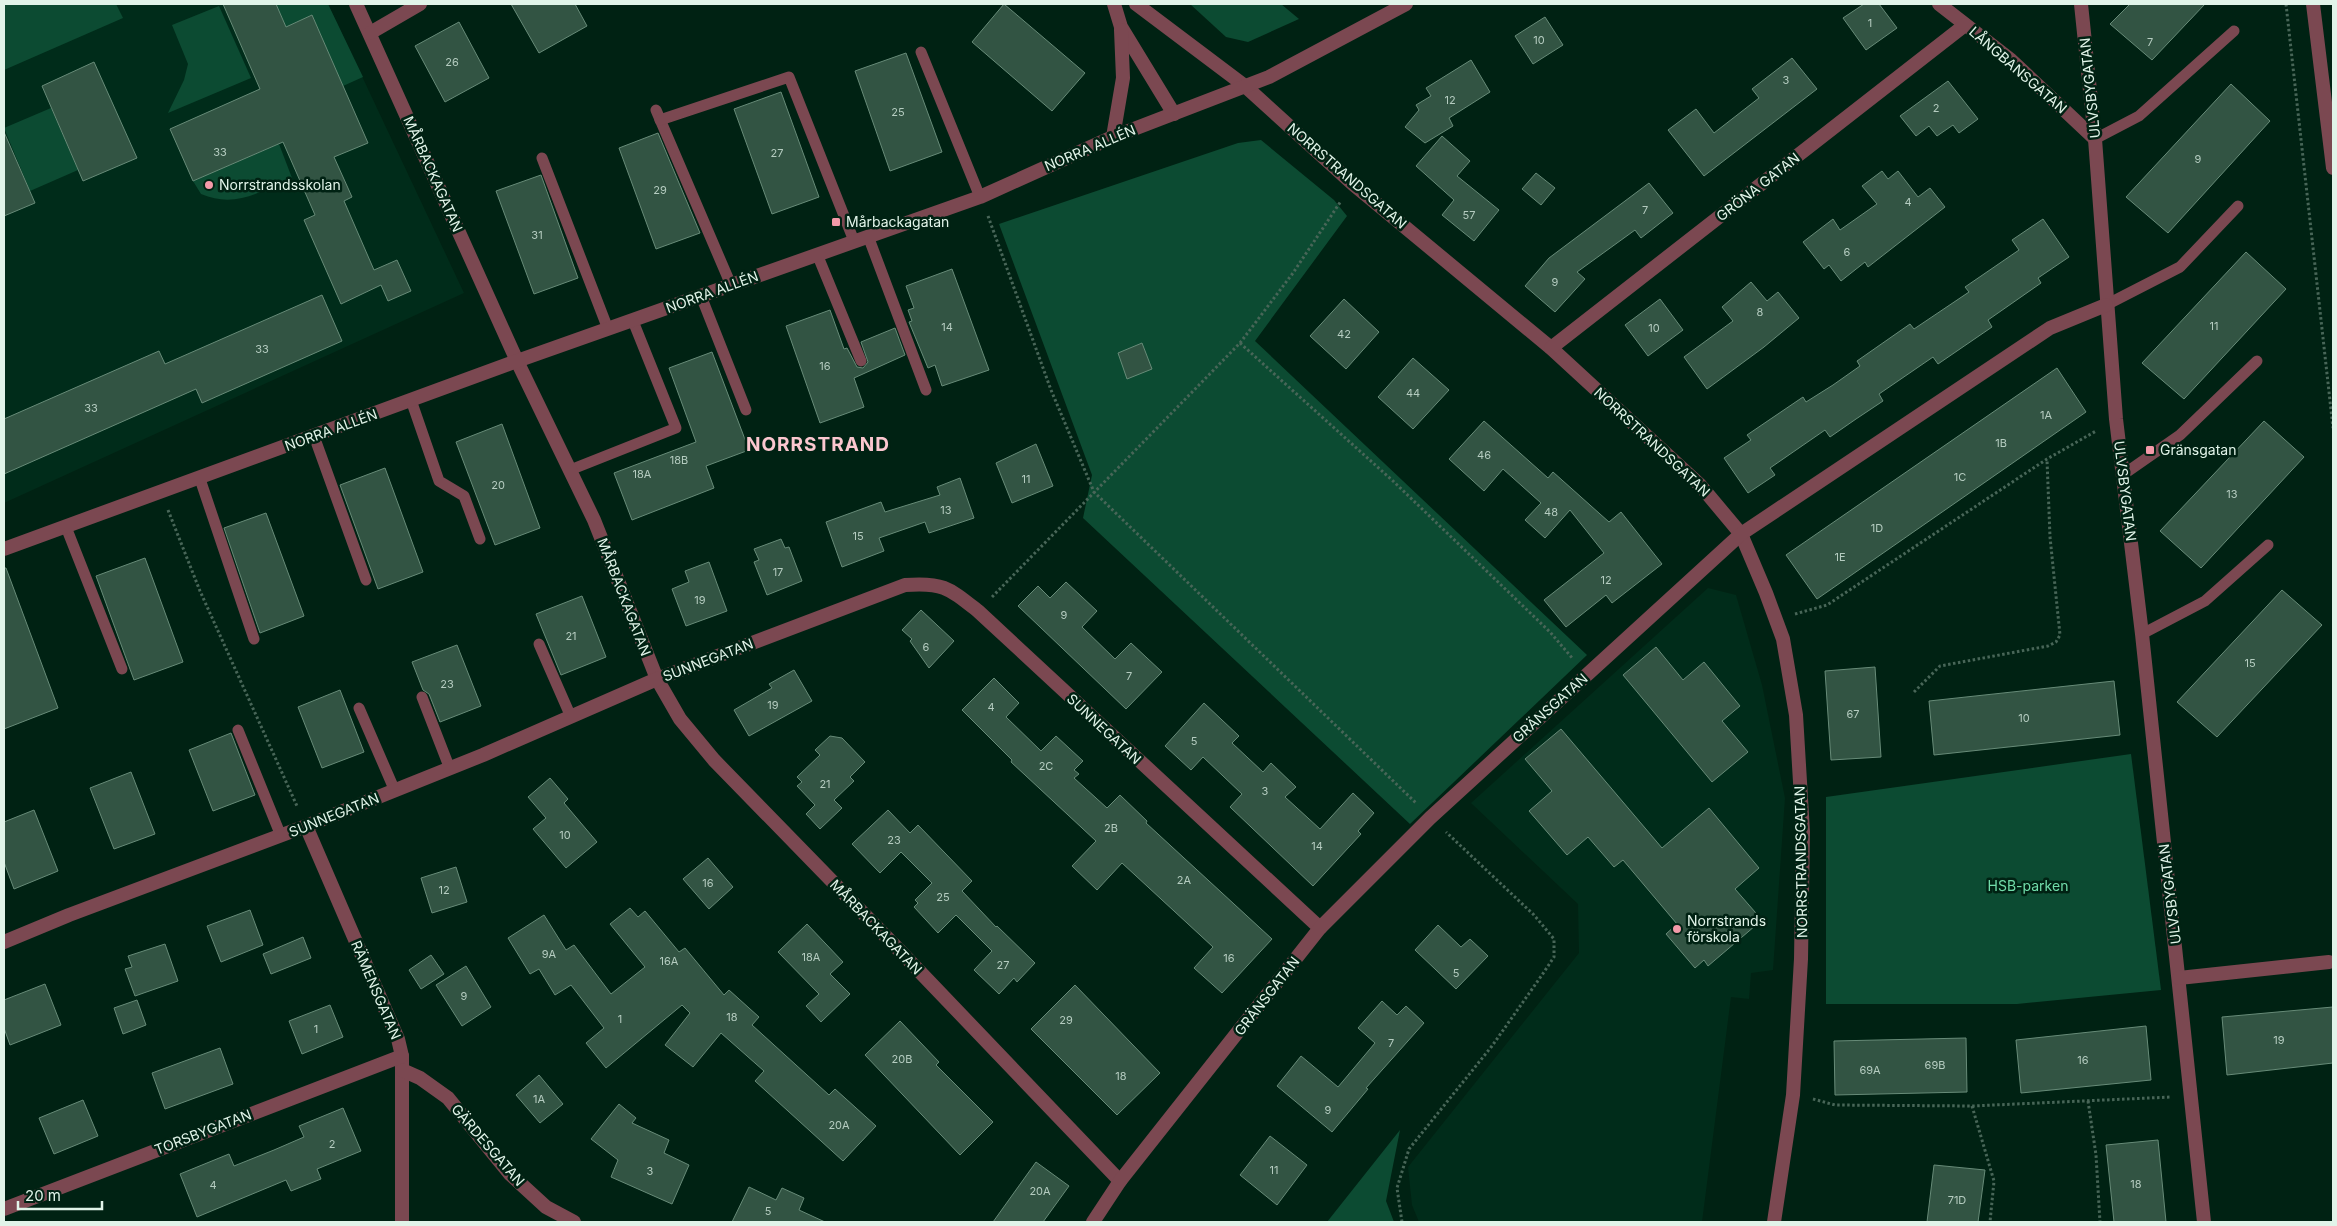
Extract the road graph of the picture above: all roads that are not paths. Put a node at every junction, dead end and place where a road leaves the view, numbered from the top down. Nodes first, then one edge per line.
1 (356, 4) edge
2 (420, 4) edge
3 (1114, 4) edge
4 (1136, 4) edge
5 (1406, 4) edge
6 (1939, 4) edge
7 (2081, 4) edge
8 (2313, 4) edge
9 (1965, 25) junction
10 (1121, 26) junction
11 (2234, 31) dead end
12 (370, 33) junction
13 (921, 52) dead end
14 (1245, 86) junction
15 (1174, 114) junction
16 (1114, 137) junction
17 (2095, 139) junction
18 (542, 158) dead end
19 (2333, 168) edge
20 (980, 197) junction
21 (2238, 206) dead end
22 (868, 236) junction
23 (854, 241) junction
24 (817, 254) junction
25 (731, 285) junction
26 (701, 296) junction
27 (2106, 305) junction
28 (633, 321) junction
29 (608, 329) junction
30 (1551, 348) junction
31 (2257, 360) dead end
32 (517, 361) junction
33 (861, 361) dead end
34 (926, 390) dead end
35 (411, 400) junction
36 (746, 410) dead end
37 (314, 436) junction
38 (570, 470) junction
39 (2124, 474) junction
40 (200, 479) junction
41 (66, 527) junction
42 (1741, 534) junction
43 (480, 539) dead end
44 (2268, 545) dead end
45 (4, 549) edge
46 (366, 580) dead end
47 (2142, 634) junction
48 (254, 639) dead end
49 (539, 644) dead end
50 (122, 669) dead end
51 (657, 680) junction
52 (422, 697) dead end
53 (359, 708) dead end
54 (571, 717) junction
55 (238, 730) dead end
56 (450, 768) junction
57 (395, 791) junction
58 (306, 826) junction
59 (282, 836) junction
60 (1320, 928) junction
61 (4, 942) edge
62 (2329, 962) dead end
63 (2179, 978) junction
64 (402, 1056) junction
65 (402, 1070) junction
66 (1120, 1181) junction
67 (4, 1209) edge
68 (402, 1222) edge
69 (574, 1222) edge
70 (1093, 1222) edge
71 (1774, 1222) edge
72 (2204, 1222) edge

1 - 12 street, MÅRBACKAGATAN
2 - 12 street
3 - 10 street
4 - 14 street, NORRSTRANDSGATAN
5 - 14 street, NORRA ALLÉN
6 - 9 street, LÅNGBANSGATAN
7 - 17 street, ULVSBYGATAN
8 - 19 street
9 - 17 street, LÅNGBANSGATAN
9 - 30 street, GRÖNA GATAN
10 - 15 street
10 - 16 street
11 - 17 lane
12 - 32 street, MÅRBACKAGATAN
13 - 20 lane
14 - 15 street, NORRA ALLÉN
14 - 30 street, NORRSTRANDSGATAN
15 - 16 street, NORRA ALLÉN
16 - 20 street, NORRA ALLÉN
17 - 27 street, ULVSBYGATAN
18 - 29 lane
20 - 22 street, NORRA ALLÉN
21 - 27 lane
22 - 23 street, NORRA ALLÉN
22 - 34 lane
23 - 24 street, NORRA ALLÉN
23 - 25 lane
24 - 25 street, NORRA ALLÉN
24 - 33 lane
25 - 26 street, NORRA ALLÉN
26 - 28 street, NORRA ALLÉN
26 - 36 lane
27 - 39 street, ULVSBYGATAN
27 - 42 street, GRÄNSGATAN
28 - 29 street, NORRA ALLÉN
28 - 38 lane
29 - 32 street, NORRA ALLÉN
30 - 42 street, NORRSTRANDSGATAN
31 - 39 lane
32 - 35 street, NORRA ALLÉN
32 - 38 street, MÅRBACKAGATAN
35 - 37 street, NORRA ALLÉN
35 - 43 lane
37 - 40 street, NORRA ALLÉN
37 - 46 lane
38 - 51 street, MÅRBACKAGATAN
39 - 47 street, ULVSBYGATAN
40 - 41 street, NORRA ALLÉN
40 - 48 lane
41 - 45 street, NORRA ALLÉN
41 - 50 lane
42 - 60 street, GRÄNSGATAN
42 - 71 street, NORRSTRANDSGATAN
44 - 47 lane
47 - 63 street, ULVSBYGATAN
49 - 54 lane
51 - 54 street, SUNNEGATAN
51 - 60 street, SUNNEGATAN
51 - 66 street, MÅRBACKAGATAN
52 - 56 lane
53 - 57 lane
54 - 56 street, SUNNEGATAN
55 - 59 lane
56 - 57 street, SUNNEGATAN
57 - 58 street, SUNNEGATAN
58 - 59 street, SUNNEGATAN
58 - 64 street, RÄMENSGATAN
59 - 61 street, SUNNEGATAN
60 - 66 street, GRÄNSGATAN
62 - 63 street
63 - 72 street, ULVSBYGATAN
64 - 65 street, RÄMENSGATAN
64 - 67 street, TORSBYGATAN
65 - 68 street, RÄMENSGATAN
65 - 69 street, GÄRDESGATAN
66 - 70 street, GRÄNSGATAN

